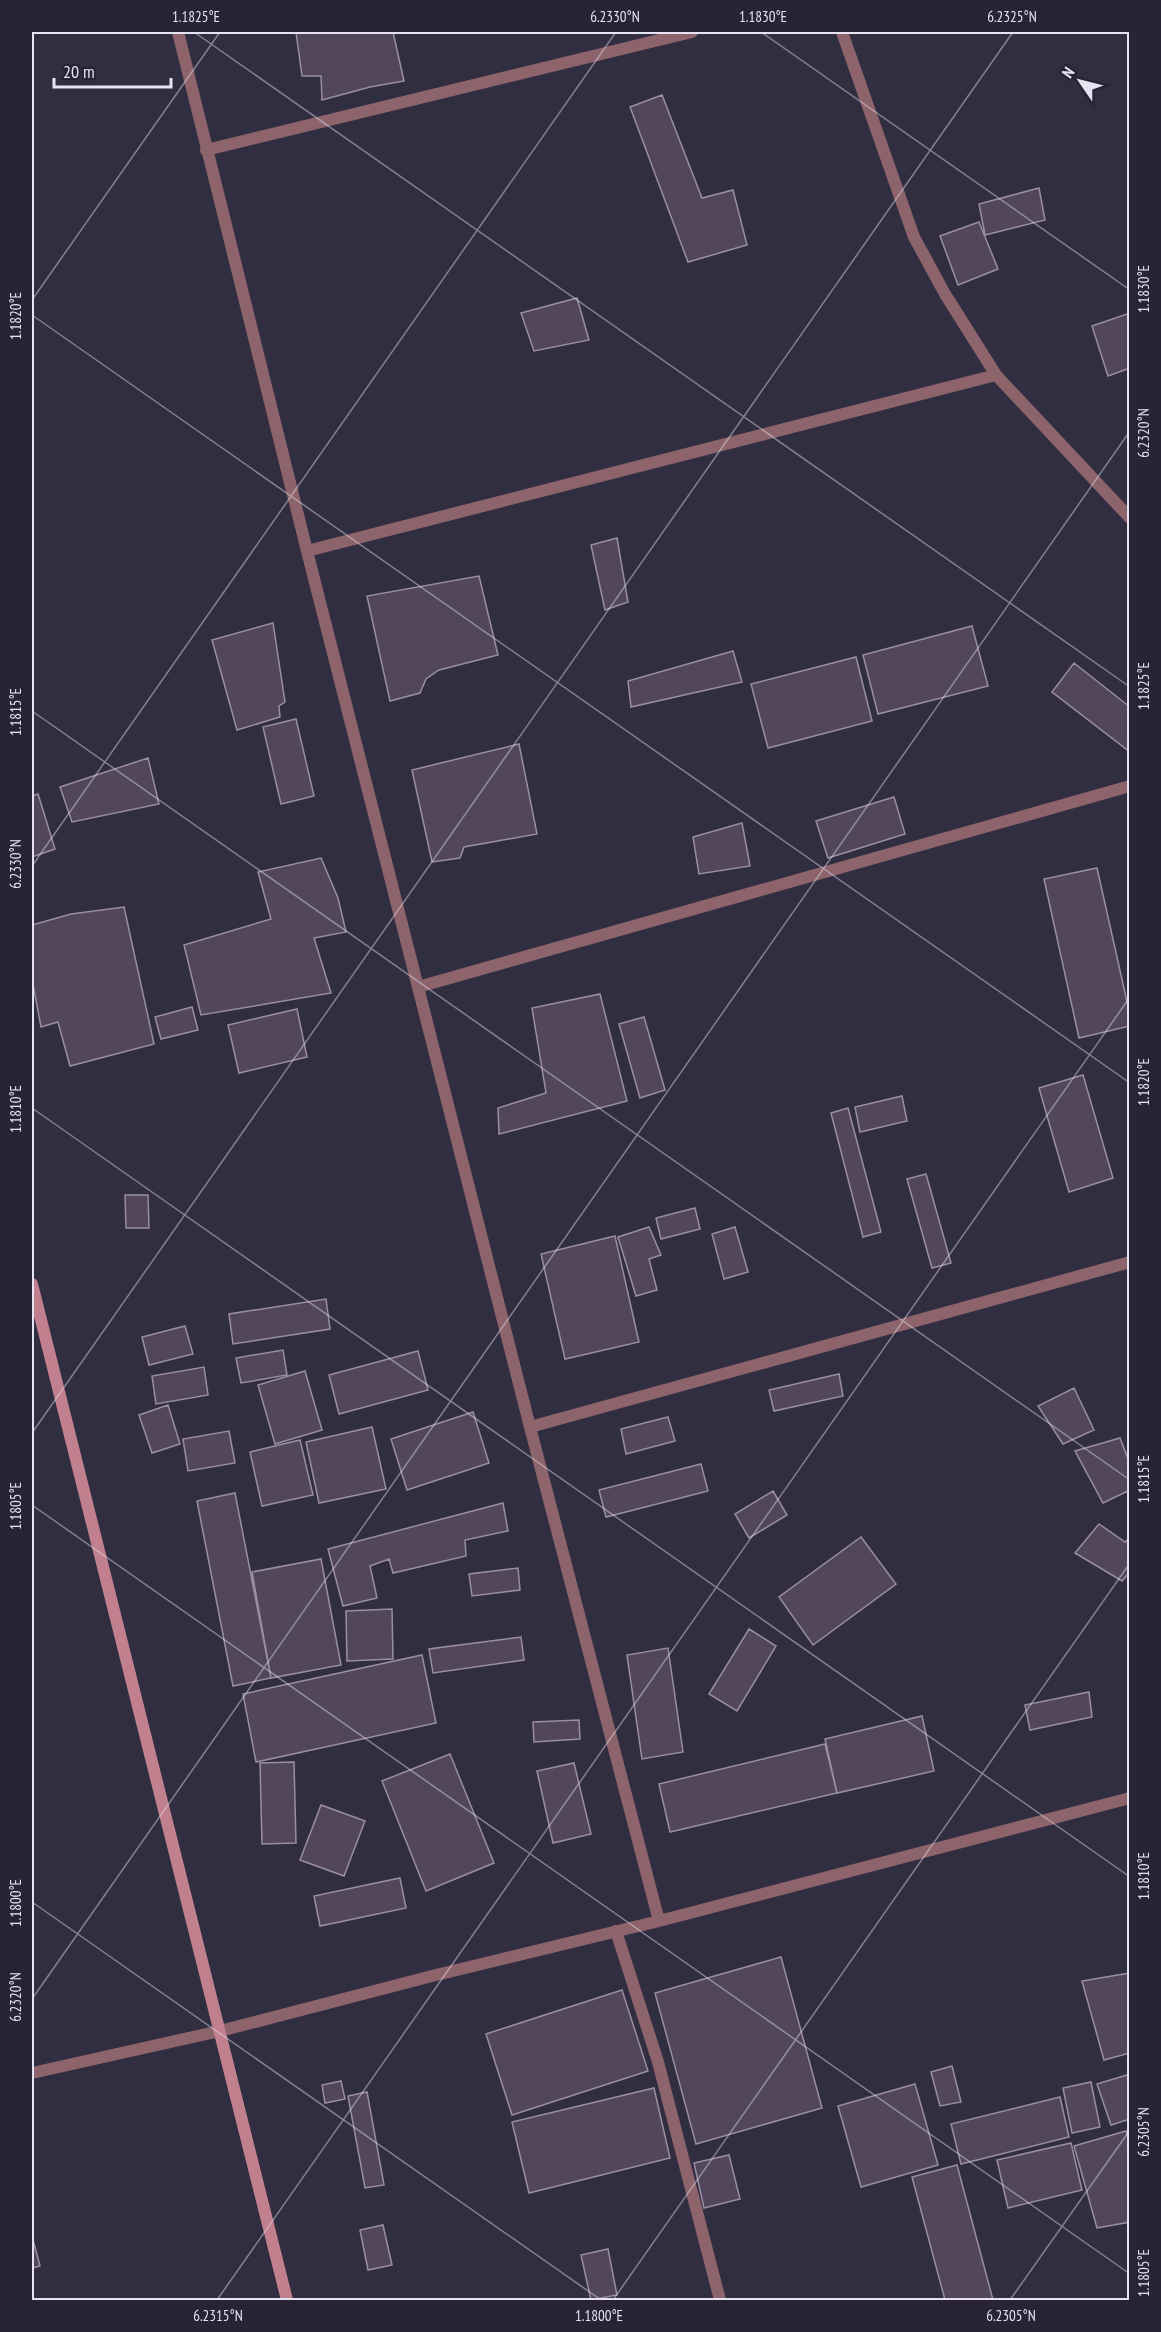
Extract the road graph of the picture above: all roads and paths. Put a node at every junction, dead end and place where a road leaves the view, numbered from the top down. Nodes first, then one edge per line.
1 (178, 32) edge
2 (692, 32) edge
3 (842, 32) edge
4 (206, 150) junction
5 (996, 375) junction
6 (1130, 518) edge
7 (307, 551) junction
8 (1130, 786) edge
9 (418, 987) junction
10 (1130, 1262) edge
11 (32, 1284) edge
12 (530, 1427) junction
13 (1130, 1798) edge
14 (659, 1921) junction
15 (615, 1930) junction
16 (220, 2031) junction
17 (32, 2073) edge
18 (287, 2301) edge
19 (720, 2301) edge

1 - 4 street
2 - 4 street
3 - 5 street
4 - 7 street
5 - 6 street
5 - 7 street
7 - 9 street
8 - 9 street
9 - 12 street
10 - 12 street
11 - 16 street
12 - 14 street
13 - 14 street
14 - 15 street
15 - 16 street
15 - 19 street
16 - 17 street
16 - 18 street

